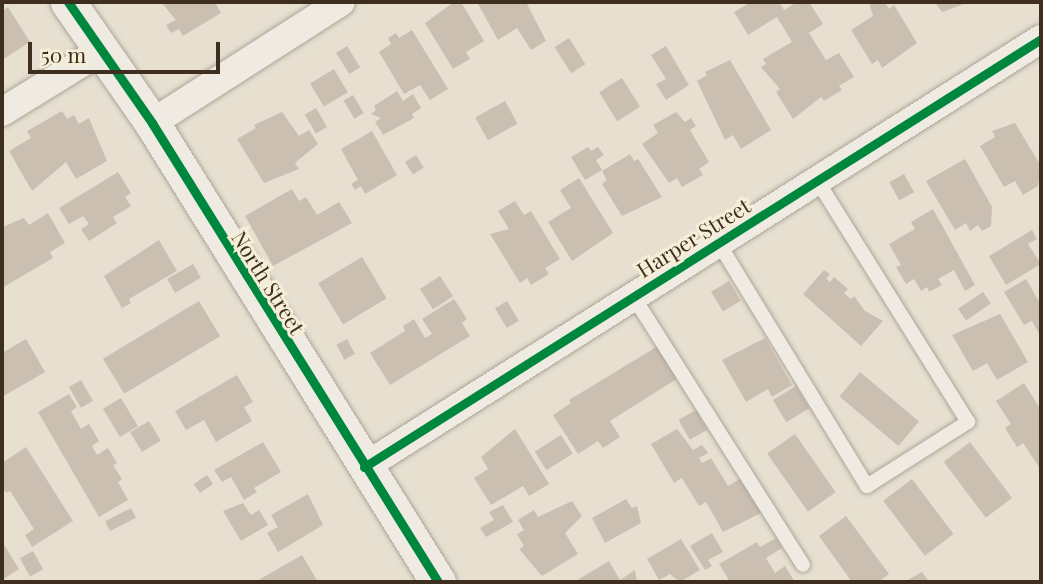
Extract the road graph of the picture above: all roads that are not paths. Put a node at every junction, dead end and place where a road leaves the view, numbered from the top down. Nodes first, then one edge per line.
1 (68, 2) edge
2 (341, 2) edge
3 (1041, 39) edge
4 (99, 51) junction
5 (2, 112) edge
6 (152, 123) junction
7 (817, 180) junction
8 (718, 242) junction
9 (633, 296) junction
10 (364, 467) junction
11 (803, 565) dead end
12 (438, 582) edge

1 - 4 street, North Street
2 - 6 street
3 - 7 street, Harper Street
4 - 5 street
4 - 6 street, North Street
6 - 10 street, North Street
7 - 8 street, Harper Street
7 - 8 lane
8 - 9 street, Harper Street
9 - 10 street, Harper Street
9 - 11 lane
10 - 12 street, North Street

